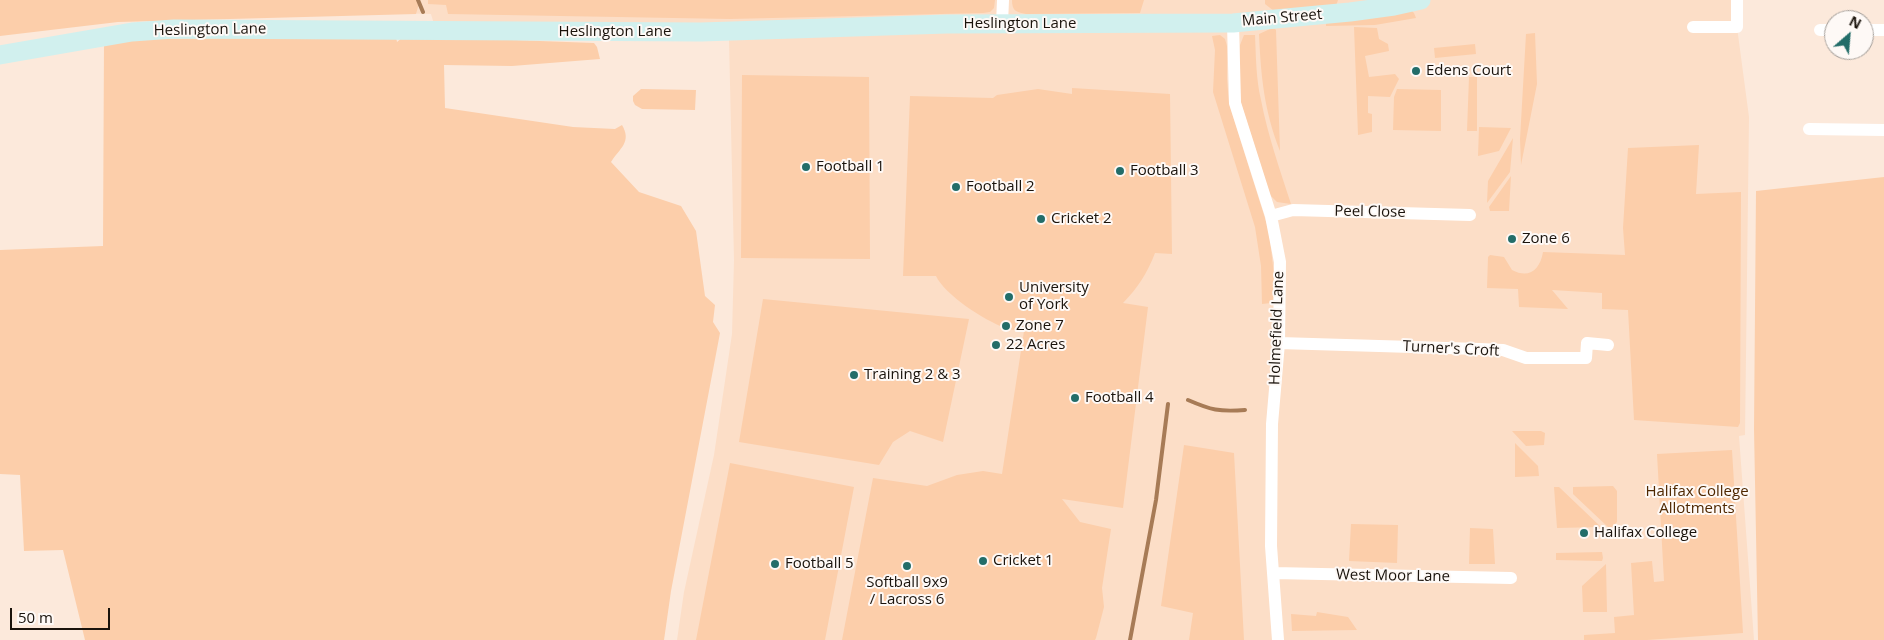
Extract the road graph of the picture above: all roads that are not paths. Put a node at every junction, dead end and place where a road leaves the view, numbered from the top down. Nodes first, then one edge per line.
1 (1003, 0) edge
2 (1421, 0) edge
3 (1737, 0) edge
4 (1350, 6) edge
5 (1232, 23) junction
6 (1002, 24) junction
7 (1693, 27) dead end
8 (1820, 30) dead end
9 (1824, 30) edge
10 (0, 55) edge
11 (1809, 129) dead end
12 (1884, 130) edge
13 (1470, 215) dead end
14 (1271, 216) junction
15 (1279, 343) junction
16 (1608, 345) dead end
17 (1274, 573) junction
18 (1511, 578) dead end
19 (1278, 640) edge

1 - 6 street
2 - 4 street, Main Street
3 - 7 street
4 - 5 street, Main Street
5 - 6 street, Heslington Lane
5 - 14 street, Holmefield Lane
6 - 10 street, Heslington Lane
8 - 9 street
11 - 12 street
13 - 14 street, Peel Close
14 - 15 street, Holmefield Lane
15 - 16 street, Turner's Croft
15 - 17 street, Holmefield Lane
17 - 18 street, West Moor Lane
17 - 19 street, Holmefield Lane

